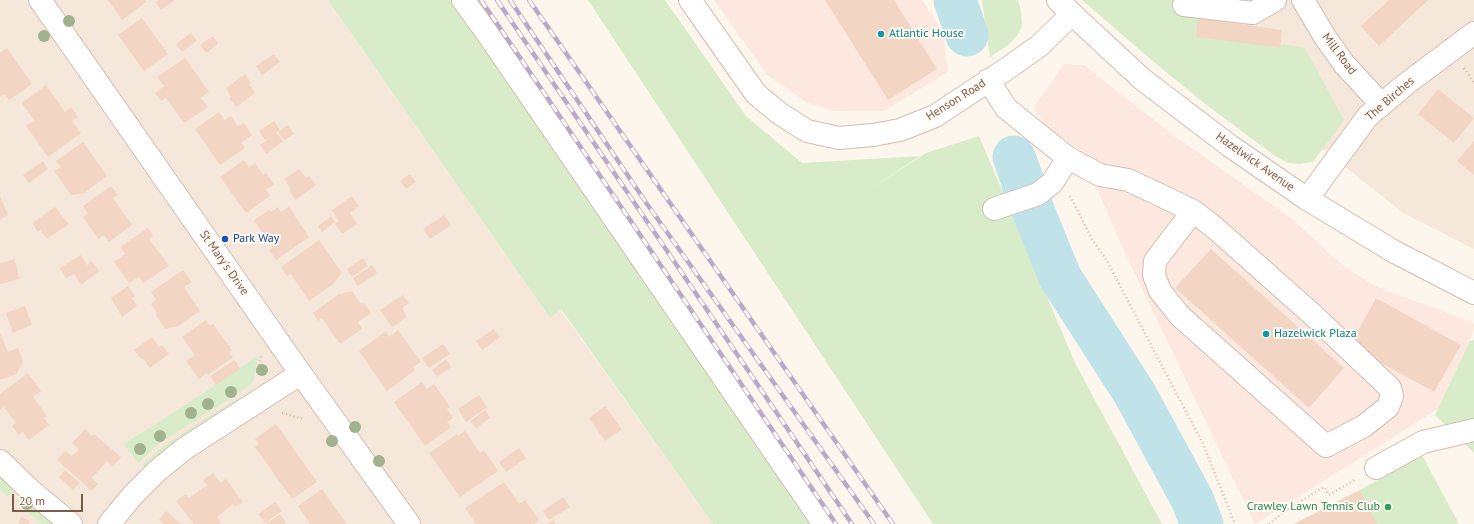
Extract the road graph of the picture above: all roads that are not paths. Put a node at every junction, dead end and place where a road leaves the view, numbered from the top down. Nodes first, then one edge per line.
1 (40, 0) edge
2 (463, 0) edge
3 (690, 0) edge
4 (1275, 0) edge
5 (1302, 0) edge
6 (1184, 5) dead end
7 (1065, 7) edge
8 (1474, 33) edge
9 (988, 80) junction
10 (1381, 104) junction
11 (1068, 158) junction
12 (1307, 199) junction
13 (994, 209) dead end
14 (1193, 211) junction
15 (1474, 292) edge
16 (301, 374) junction
17 (1474, 430) edge
18 (0, 461) edge
19 (1376, 468) road end
20 (71, 524) edge
21 (108, 524) edge
22 (409, 524) edge
23 (824, 524) edge

1 - 16 street, St Mary's Drive
2 - 23 street
3 - 9 street, Henson Road
4 - 6 street
5 - 10 street, Mill Road
7 - 9 street, Henson Road
7 - 12 street, Hazelwick Avenue
8 - 10 street, The Birches
9 - 11 street
10 - 12 street, The Birches
11 - 13 street
11 - 14 street
12 - 15 street, Hazelwick Avenue
14 - 14 street
16 - 21 street
16 - 22 street, St Mary's Drive
17 - 19 street
18 - 20 street

